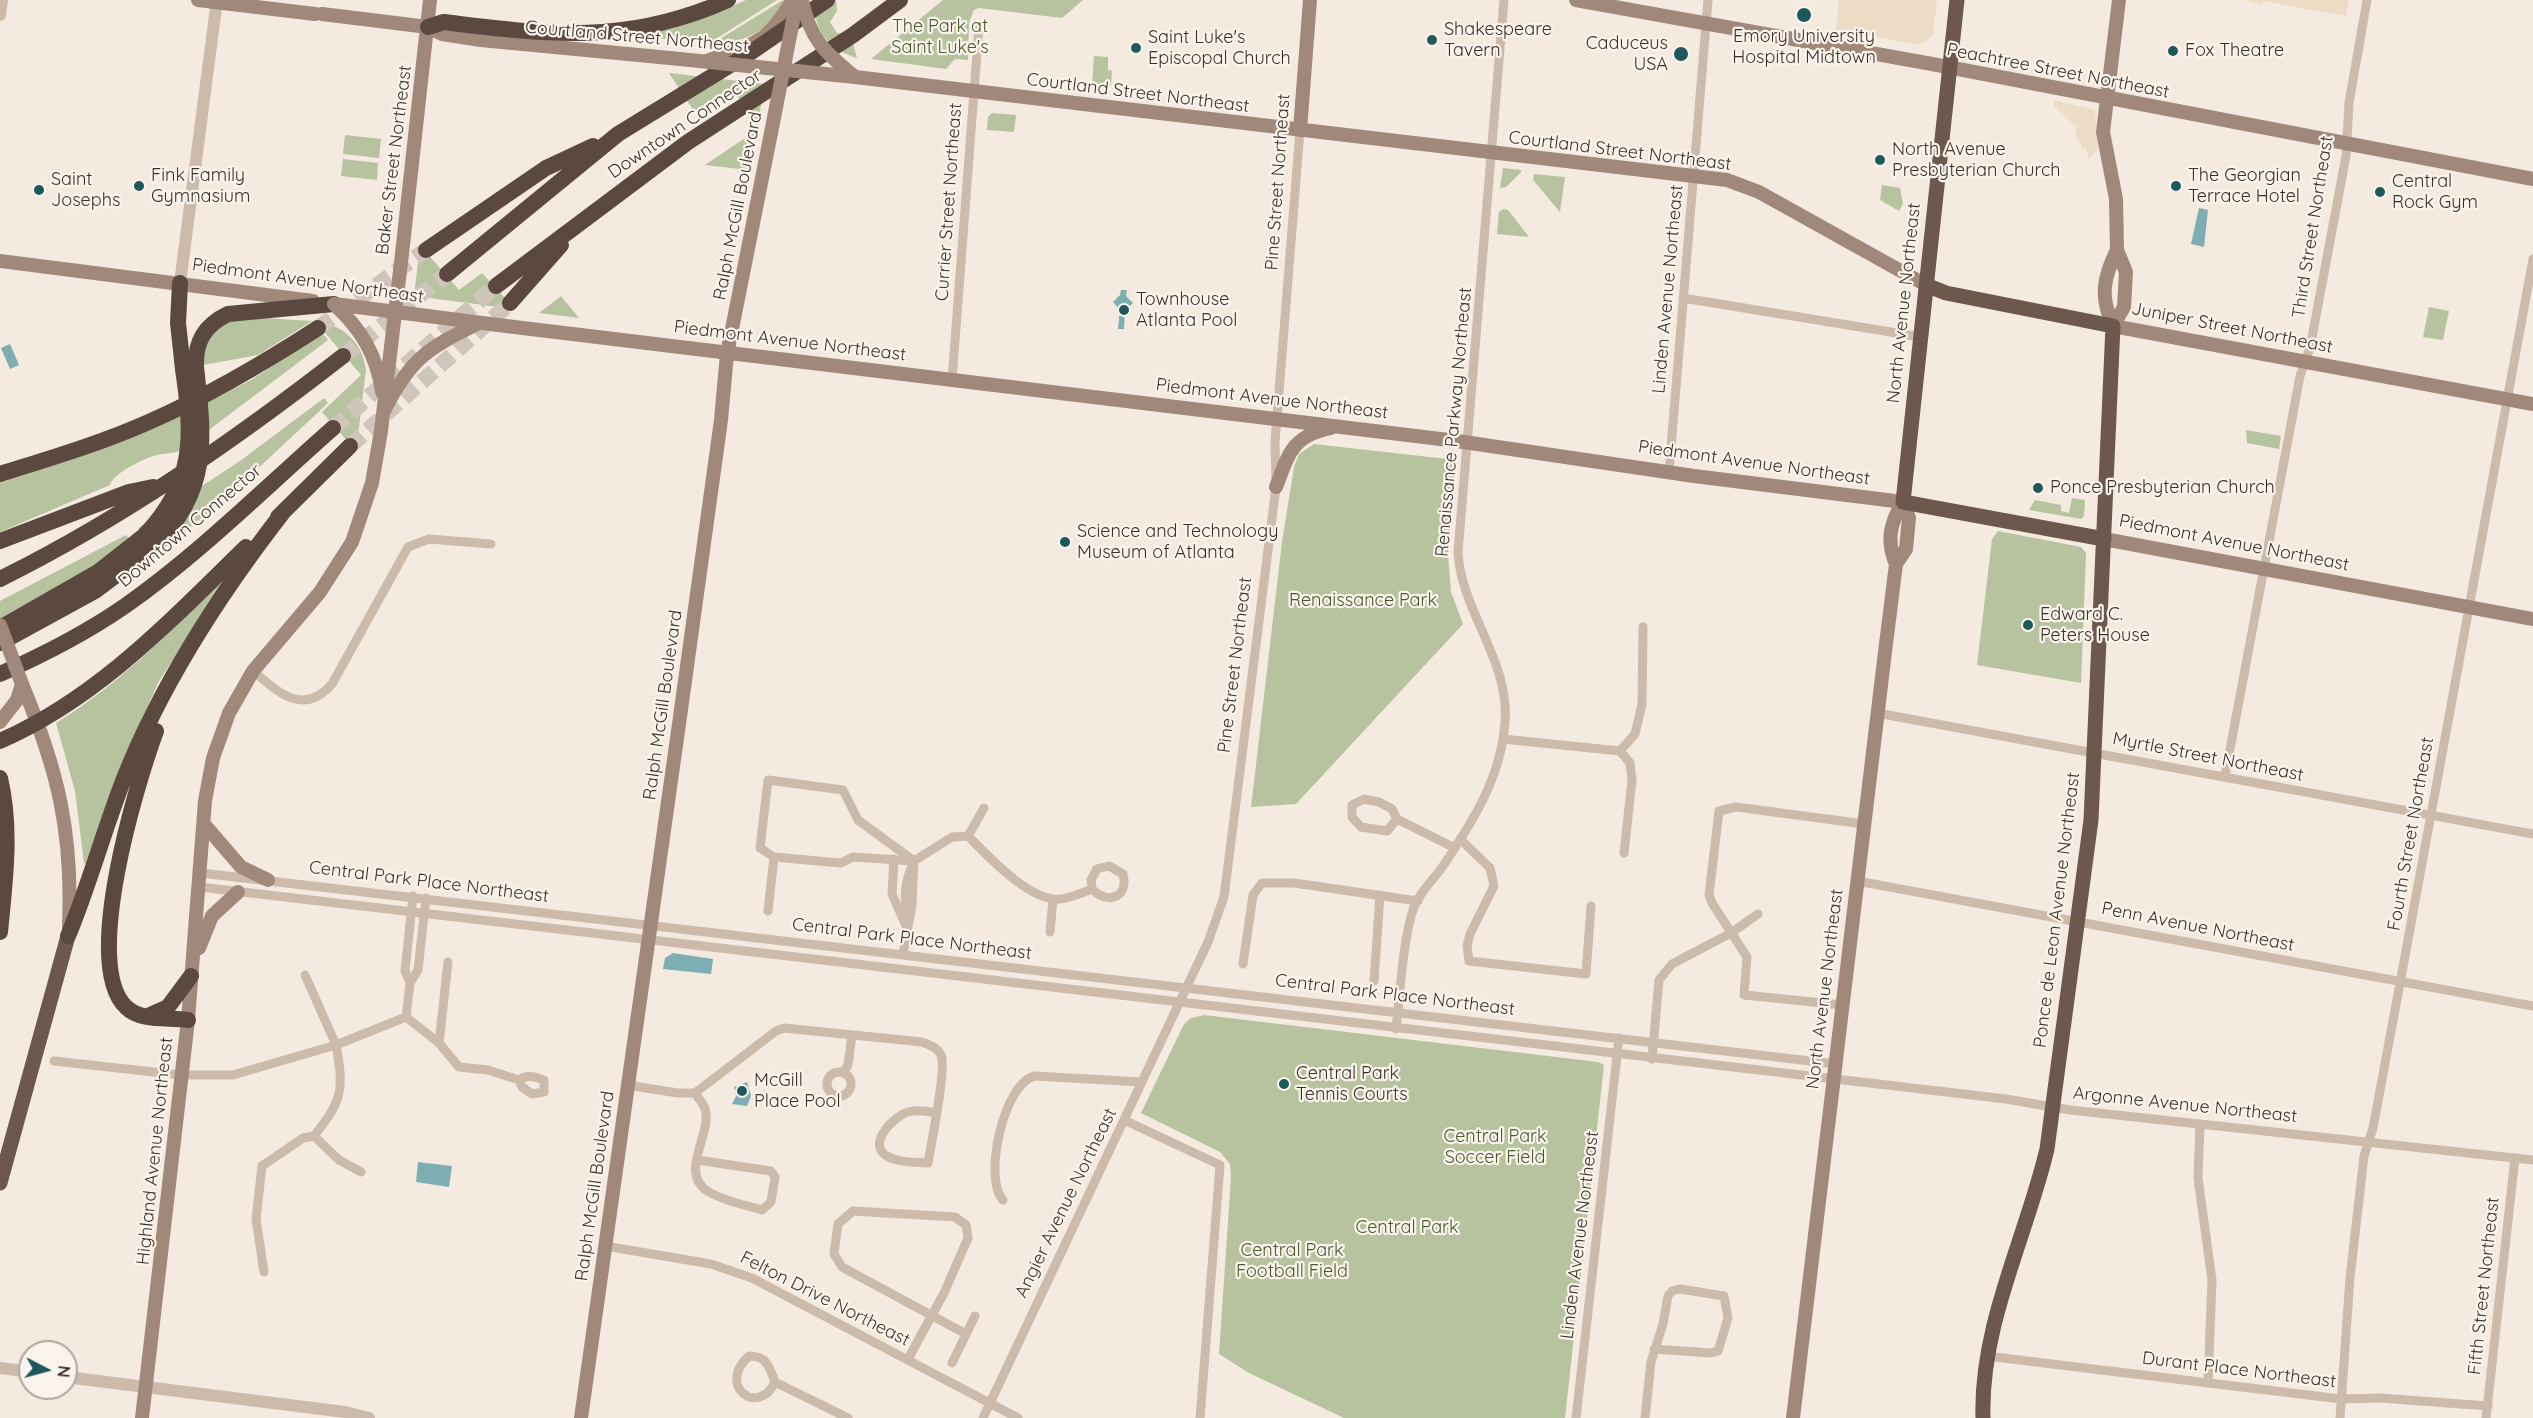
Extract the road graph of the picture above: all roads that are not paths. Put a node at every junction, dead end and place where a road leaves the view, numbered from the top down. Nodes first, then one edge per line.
1 (2, 0) edge
2 (198, 0) edge
3 (430, 0) edge
4 (728, 0) edge
5 (792, 0) edge
6 (797, 0) edge
7 (802, 0) edge
8 (827, 0) edge
9 (900, 0) edge
10 (1310, 0) edge
11 (1504, 0) edge
12 (1576, 0) edge
13 (1708, 0) edge
14 (1957, 0) edge
15 (2119, 0) edge
16 (2367, 0) edge
17 (217, 1) edge
18 (0, 15) edge
19 (1706, 24) junction
20 (979, 26) dead end
21 (428, 27) junction
22 (707, 61) junction
23 (1949, 68) junction
24 (783, 69) junction
25 (855, 77) junction
26 (974, 91) junction
27 (2107, 100) junction
28 (1300, 130) junction
29 (618, 134) junction
30 (2345, 143) junction
31 (1492, 152) junction
32 (1694, 176) junction
33 (2533, 179) edge
34 (587, 215) junction
35 (426, 250) tunnel mouth
36 (2117, 250) junction
37 (2533, 259) edge
38 (0, 261) edge
39 (447, 274) tunnel mouth
40 (180, 283) junction
41 (1926, 285) junction
42 (496, 286) tunnel mouth
43 (1683, 298) junction
44 (510, 303) tunnel mouth
45 (334, 304) junction
46 (395, 312) junction
47 (479, 323) junction
48 (2113, 326) junction
49 (318, 328) tunnel mouth
50 (1921, 338) junction
51 (727, 354) junction
52 (343, 356) tunnel mouth
53 (2304, 362) junction
54 (190, 368) junction
55 (952, 380) junction
56 (2508, 399) junction
57 (2533, 404) edge
58 (384, 411) junction
59 (1277, 418) junction
60 (1338, 426) junction
61 (333, 428) tunnel mouth
62 (1468, 442) junction
63 (350, 446) tunnel mouth
64 (1669, 472) junction
65 (0, 474) edge
66 (162, 485) junction
67 (1276, 488) junction
68 (1902, 502) junction
69 (284, 511) junction
70 (2104, 539) junction
71 (0, 541) edge
72 (150, 541) junction
73 (491, 544) dead end
74 (2262, 568) junction
75 (0, 579) edge
76 (2469, 608) junction
77 (2533, 619) edge
78 (0, 626) edge
79 (1643, 627) dead end
80 (0, 643) edge
81 (253, 671) junction
82 (0, 674) edge
83 (176, 674) junction
84 (22, 694) junction
85 (1877, 713) junction
86 (0, 722) edge
87 (37, 722) junction
88 (1503, 739) junction
89 (0, 741) edge
90 (1620, 751) junction
91 (2094, 752) junction
92 (2225, 776) junction
93 (0, 778) edge
94 (984, 808) dead end
95 (2431, 815) junction
96 (1396, 819) junction
97 (204, 824) junction
98 (1864, 824) junction
99 (2533, 834) edge
100 (968, 836) junction
101 (1460, 839) junction
102 (1455, 848) junction
103 (1624, 853) dead end
104 (774, 857) junction
105 (894, 859) junction
106 (914, 861) junction
107 (200, 880) junction
108 (268, 880) junction
109 (1857, 881) junction
110 (892, 887) junction
111 (910, 889) junction
112 (1092, 889) dead end
113 (238, 892) junction
114 (1380, 895) junction
115 (413, 896) junction
116 (426, 898) junction
117 (1053, 899) junction
118 (1418, 901) junction
119 (1591, 906) dead end
120 (768, 911) dead end
121 (411, 913) junction
122 (424, 914) junction
123 (1758, 914) dead end
124 (2078, 921) junction
125 (908, 923) junction
126 (651, 924) junction
127 (0, 932) edge
128 (1050, 932) dead end
129 (1731, 933) junction
130 (68, 936) junction
131 (649, 940) junction
132 (903, 954) junction
133 (448, 962) dead end
134 (1243, 964) dead end
135 (192, 973) junction
136 (305, 975) dead end
137 (1374, 981) dead end
138 (2401, 982) junction
139 (411, 983) junction
140 (1187, 988) junction
141 (1180, 1003) junction
142 (1843, 1005) junction
143 (2533, 1006) edge
144 (1398, 1012) junction
145 (146, 1017) junction
146 (406, 1017) junction
147 (188, 1020) junction
148 (1396, 1029) junction
149 (852, 1035) junction
150 (1619, 1038) junction
151 (1654, 1042) junction
152 (439, 1043) junction
153 (336, 1045) junction
154 (1617, 1055) junction
155 (1652, 1059) junction
156 (54, 1061) dead end
157 (1836, 1064) junction
158 (843, 1072) dead end
159 (181, 1075) junction
160 (1834, 1079) junction
161 (519, 1080) dead end
162 (1142, 1082) junction
163 (627, 1085) junction
164 (695, 1093) junction
165 (2053, 1106) junction
166 (936, 1113) junction
167 (1124, 1120) junction
168 (2200, 1124) junction
169 (314, 1136) junction
170 (2368, 1143) junction
171 (2515, 1158) junction
172 (697, 1160) junction
173 (2533, 1160) edge
174 (361, 1172) dead end
175 (0, 1183) edge
176 (1003, 1200) dead end
177 (605, 1246) junction
178 (264, 1272) dead end
179 (932, 1316) junction
180 (975, 1316) dead end
181 (966, 1334) junction
182 (1654, 1349) junction
183 (1986, 1356) junction
184 (908, 1359) junction
185 (952, 1363) dead end
186 (0, 1368) edge
187 (18, 1370) edge
188 (78, 1378) edge
189 (775, 1382) junction
190 (2208, 1383) junction
191 (146, 1386) junction
192 (2341, 1399) junction
193 (989, 1403) junction
194 (2488, 1406) junction
195 (142, 1418) edge
196 (369, 1418) edge
197 (581, 1418) edge
198 (848, 1418) edge
199 (983, 1418) edge
200 (1018, 1418) edge
201 (1200, 1418) edge
202 (1576, 1418) edge
203 (1646, 1418) edge
204 (1793, 1418) edge
205 (1983, 1418) edge
206 (2340, 1418) edge
207 (2486, 1418) edge

1 - 18 street
2 - 17 main road, Courtland Street Northeast
3 - 21 main road, Baker Street Northeast
4 - 21 highway
5 - 22 main road
6 - 24 main road, Ralph McGill Boulevard, bridge
7 - 25 main road, bridge
8 - 29 highway, Downtown Connector
9 - 34 highway, Downtown Connector
10 - 28 main road, Pine Street Northeast
11 - 31 street, Renaissance Parkway Northeast
12 - 19 main road, Peachtree Street Northeast
13 - 19 street, Linden Avenue Northeast
14 - 23 highway, North Avenue Northeast
15 - 27 main road, Ponce de Leon Avenue Northeast
16 - 30 street, Third Street Northeast
17 - 21 main road, Courtland Street Northeast
17 - 40 street
19 - 23 main road, Peachtree Street Northeast
19 - 32 street, Linden Avenue Northeast
20 - 26 street, Currier Street Northeast
21 - 22 main road, Courtland Street Northeast, bridge
21 - 46 main road, Baker Street Northeast, bridge
22 - 24 main road, Courtland Street Northeast, bridge
23 - 27 main road, Peachtree Street Northeast
23 - 41 highway, North Avenue Northeast
24 - 25 main road, Courtland Street Northeast, bridge
24 - 51 main road, Ralph McGill Boulevard, bridge
25 - 26 main road, Courtland Street Northeast
26 - 28 main road, Courtland Street Northeast
26 - 55 street, Currier Street Northeast
27 - 30 main road, Peachtree Street Northeast
27 - 36 main road, Ponce de Leon Avenue Northeast
28 - 31 main road, Courtland Street Northeast
28 - 59 street, Pine Street Northeast
29 - 35 highway
29 - 39 highway, Downtown Connector
30 - 33 main road, Peachtree Street Northeast
30 - 53 street, Third Street Northeast
31 - 32 main road, Courtland Street Northeast
31 - 62 street, Renaissance Parkway Northeast
32 - 41 main road, Courtland Street Northeast
32 - 43 street, Linden Avenue Northeast
34 - 42 highway, Downtown Connector
34 - 44 highway
36 - 48 main road, Ponce de Leon Avenue Northeast
36 - 48 main road, Ponce de Leon Avenue Northeast
37 - 56 street, Fourth Street Northeast
38 - 40 main road, Piedmont Avenue Northeast
40 - 45 main road, Piedmont Avenue Northeast
40 - 54 highway
41 - 48 highway, Juniper Street Northeast
41 - 50 highway, North Avenue Northeast
43 - 50 street
43 - 64 street, Linden Avenue Northeast
45 - 46 main road, Piedmont Avenue Northeast, bridge
45 - 54 highway
45 - 58 main road, bridge
46 - 47 main road, Piedmont Avenue Northeast, bridge
46 - 58 main road, Baker Street Northeast, bridge
47 - 51 main road, Piedmont Avenue Northeast, bridge
47 - 58 main road, bridge
48 - 53 main road, Juniper Street Northeast
48 - 70 highway, Ponce de Leon Avenue Northeast
49 - 65 highway
50 - 68 highway, North Avenue Northeast
51 - 55 main road, Piedmont Avenue Northeast
51 - 126 main road, Ralph McGill Boulevard
52 - 66 highway
53 - 56 main road, Juniper Street Northeast
53 - 74 street, Third Street Northeast
54 - 72 highway, bridge
55 - 59 main road, Piedmont Avenue Northeast
56 - 57 main road, Juniper Street Northeast
56 - 76 street, Fourth Street Northeast
58 - 81 main road, Baker Street Northeast, bridge
59 - 60 main road, Piedmont Avenue Northeast
59 - 67 street, Pine Street Northeast
60 - 62 main road, Piedmont Avenue Northeast
60 - 67 main road
61 - 82 highway, Downtown Connector
62 - 64 main road, Piedmont Avenue Northeast
62 - 88 street, Renaissance Parkway Northeast
63 - 69 highway
64 - 68 main road, Piedmont Avenue Northeast
66 - 71 highway
66 - 75 highway
67 - 140 street, Pine Street Northeast
68 - 70 highway, Piedmont Avenue Northeast
68 - 85 main road, North Avenue Northeast
69 - 83 highway
69 - 87 highway
70 - 74 main road, Piedmont Avenue Northeast
70 - 91 highway, Ponce de Leon Avenue Northeast
72 - 78 highway
72 - 80 highway
73 - 81 street
74 - 76 main road, Piedmont Avenue Northeast
74 - 92 street, Third Street Northeast
76 - 77 main road, Piedmont Avenue Northeast
76 - 95 street, Fourth Street Northeast
78 - 84 main road, bridge
79 - 90 street
81 - 97 main road, Highland Avenue Northeast
83 - 130 highway
83 - 145 highway
84 - 86 main road
84 - 87 main road
85 - 91 street, Myrtle Street Northeast
85 - 98 main road, North Avenue Northeast
87 - 89 highway
87 - 130 main road
88 - 90 street
88 - 101 street, Renaissance Parkway Northeast
90 - 103 street
91 - 92 street, Myrtle Street Northeast
91 - 124 highway, Ponce de Leon Avenue Northeast
92 - 95 street, Myrtle Street Northeast
93 - 127 highway
94 - 100 street
95 - 99 street, Myrtle Street Northeast
95 - 138 street, Fourth Street Northeast
96 - 96 street
96 - 102 street
97 - 107 main road, Highland Avenue Northeast
97 - 108 main road
98 - 109 main road, North Avenue Northeast
98 - 129 street
100 - 106 street
100 - 117 street
101 - 102 street, Renaissance Parkway Northeast
101 - 119 street
102 - 118 street, Renaissance Parkway Northeast
104 - 105 street
104 - 106 street
104 - 120 street
105 - 106 street
105 - 110 street
106 - 111 street
107 - 108 street, Central Park Place Northeast
107 - 113 street, Central Park Place Northeast
107 - 135 main road, Highland Avenue Northeast
108 - 115 street, Central Park Place Northeast
109 - 124 street, Penn Avenue Northeast
109 - 142 main road, North Avenue Northeast
110 - 111 street
110 - 125 street
111 - 125 street
112 - 117 street
113 - 121 street, Central Park Place Northeast
113 - 135 main road
114 - 118 street
114 - 134 street
114 - 137 street
115 - 116 street, Central Park Place Northeast
115 - 121 street
116 - 122 street
116 - 126 street, Central Park Place Northeast
117 - 128 street
118 - 144 street, Renaissance Parkway Northeast
121 - 122 street, Central Park Place Northeast
121 - 139 street
122 - 131 street, Central Park Place Northeast
122 - 139 street
123 - 129 street
124 - 138 street, Penn Avenue Northeast
124 - 165 highway, Ponce de Leon Avenue Northeast
125 - 132 street
126 - 131 main road, Ralph McGill Boulevard
126 - 132 street, Central Park Place Northeast
129 - 142 street
129 - 151 street
130 - 175 highway
131 - 141 street, Central Park Place Northeast
131 - 163 main road, Ralph McGill Boulevard
132 - 140 street, Central Park Place Northeast
133 - 152 street
135 - 145 highway
135 - 147 main road, Highland Avenue Northeast
136 - 153 street
138 - 143 street, Penn Avenue Northeast
138 - 170 street, Fourth Street Northeast
139 - 146 street
140 - 141 street, Pine Street Northeast
140 - 144 street, Central Park Place Northeast
141 - 148 street, Central Park Place Northeast
141 - 162 street, Angier Avenue Northeast
142 - 157 main road, North Avenue Northeast
144 - 148 street, Renaissance Parkway Northeast
144 - 150 street, Central Park Place Northeast
145 - 147 highway
146 - 152 street
146 - 153 street
147 - 159 main road, Highland Avenue Northeast
148 - 154 street, Central Park Place Northeast
149 - 158 street
149 - 164 street
149 - 166 street
150 - 151 street, Central Park Place Northeast
150 - 154 street
151 - 155 street
151 - 157 street, Central Park Place Northeast
152 - 161 street
153 - 159 street
153 - 169 street
154 - 155 street, Central Park Place Northeast
154 - 202 street, Linden Avenue Northeast
155 - 160 street, Central Park Place Northeast
156 - 159 street
157 - 160 main road, North Avenue Northeast
159 - 191 main road, Highland Avenue Northeast
160 - 165 street, Argonne Avenue Northeast
160 - 204 main road, North Avenue Northeast
162 - 167 street, Angier Avenue Northeast
162 - 176 street
163 - 164 street
163 - 177 main road, Ralph McGill Boulevard
164 - 172 street
165 - 168 street, Argonne Avenue Northeast
165 - 183 highway, Ponce de Leon Avenue Northeast
166 - 166 street
167 - 193 street, Angier Avenue Northeast
167 - 201 street
168 - 170 street, Argonne Avenue Northeast
168 - 190 street
169 - 174 street
169 - 178 street
170 - 171 street, Argonne Avenue Northeast
170 - 192 street, Fourth Street Northeast
171 - 173 street, Argonne Avenue Northeast
171 - 194 street, Fifth Street Northeast
172 - 172 street
177 - 184 street, Felton Drive Northeast
177 - 197 main road, Ralph McGill Boulevard
179 - 179 street
179 - 181 street
179 - 184 street
180 - 181 street
181 - 185 street
182 - 182 street
182 - 203 street
183 - 190 street, Durant Place Northeast
183 - 205 highway, Ponce de Leon Avenue Northeast
184 - 193 street, Felton Drive Northeast
186 - 187 street
188 - 191 street
189 - 189 street
189 - 198 street
190 - 192 street, Durant Place Northeast
191 - 195 main road, Highland Avenue Northeast
191 - 196 street
192 - 194 street, Durant Place Northeast
192 - 206 street, Fourth Street Northeast
193 - 199 street, Angier Avenue Northeast
193 - 200 street, Felton Drive Northeast
194 - 207 street, Fifth Street Northeast

